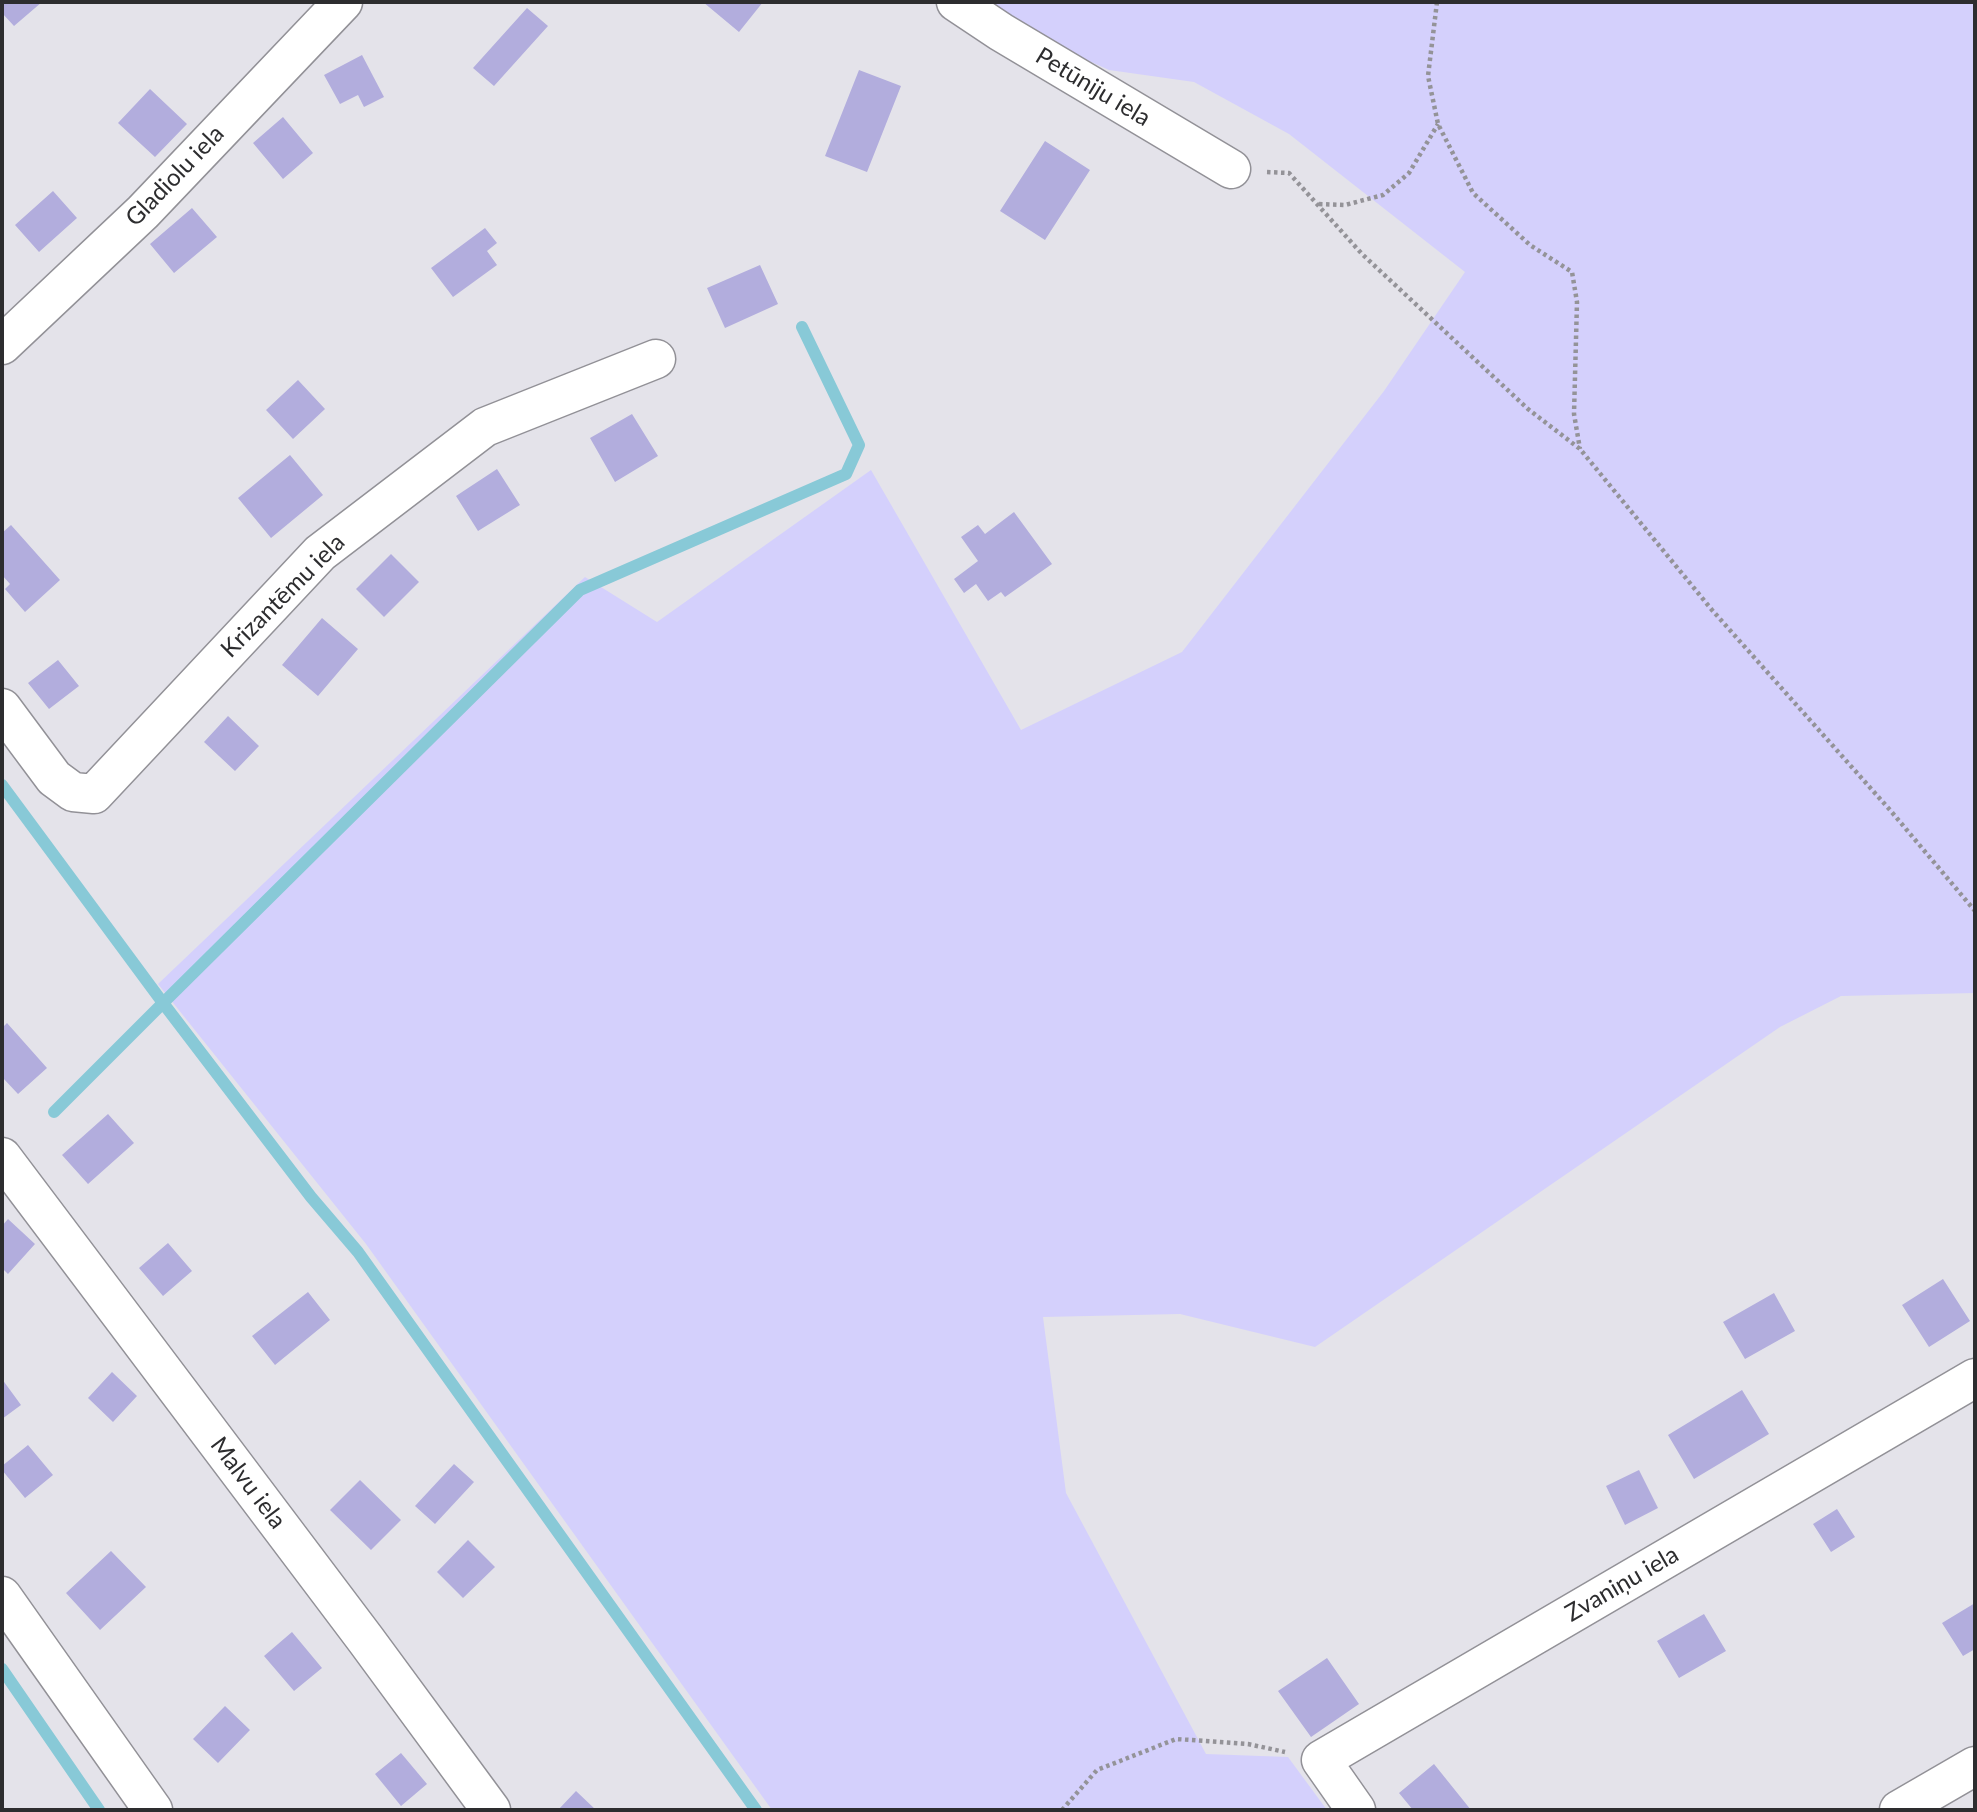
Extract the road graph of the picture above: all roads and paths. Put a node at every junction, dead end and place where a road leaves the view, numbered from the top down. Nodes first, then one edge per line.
1 (343, 2) edge
2 (956, 2) edge
3 (1437, 2) edge
4 (1438, 124) junction
5 (1231, 169) joint
6 (1319, 204) junction
7 (2, 345) edge
8 (656, 359) dead end
9 (1580, 449) junction
10 (2, 708) edge
11 (1975, 911) edge
12 (2, 1157) edge
13 (1975, 1378) edge
14 (2, 1596) edge
15 (1321, 1760) junction
16 (1975, 1766) edge
17 (153, 1810) edge
18 (491, 1810) edge
19 (1062, 1810) edge
20 (1356, 1810) edge
21 (1899, 1810) edge

1 - 7 street, Gladiolu iela
2 - 5 street, Petūniju iela
3 - 4 path
4 - 6 path
4 - 9 path
5 - 6 path
6 - 9 path
8 - 10 street, Krizantēmu iela
9 - 11 path
12 - 18 street, Malvu iela
13 - 15 street, Zvaniņu iela
14 - 17 street
15 - 19 path
15 - 20 street
16 - 21 street

